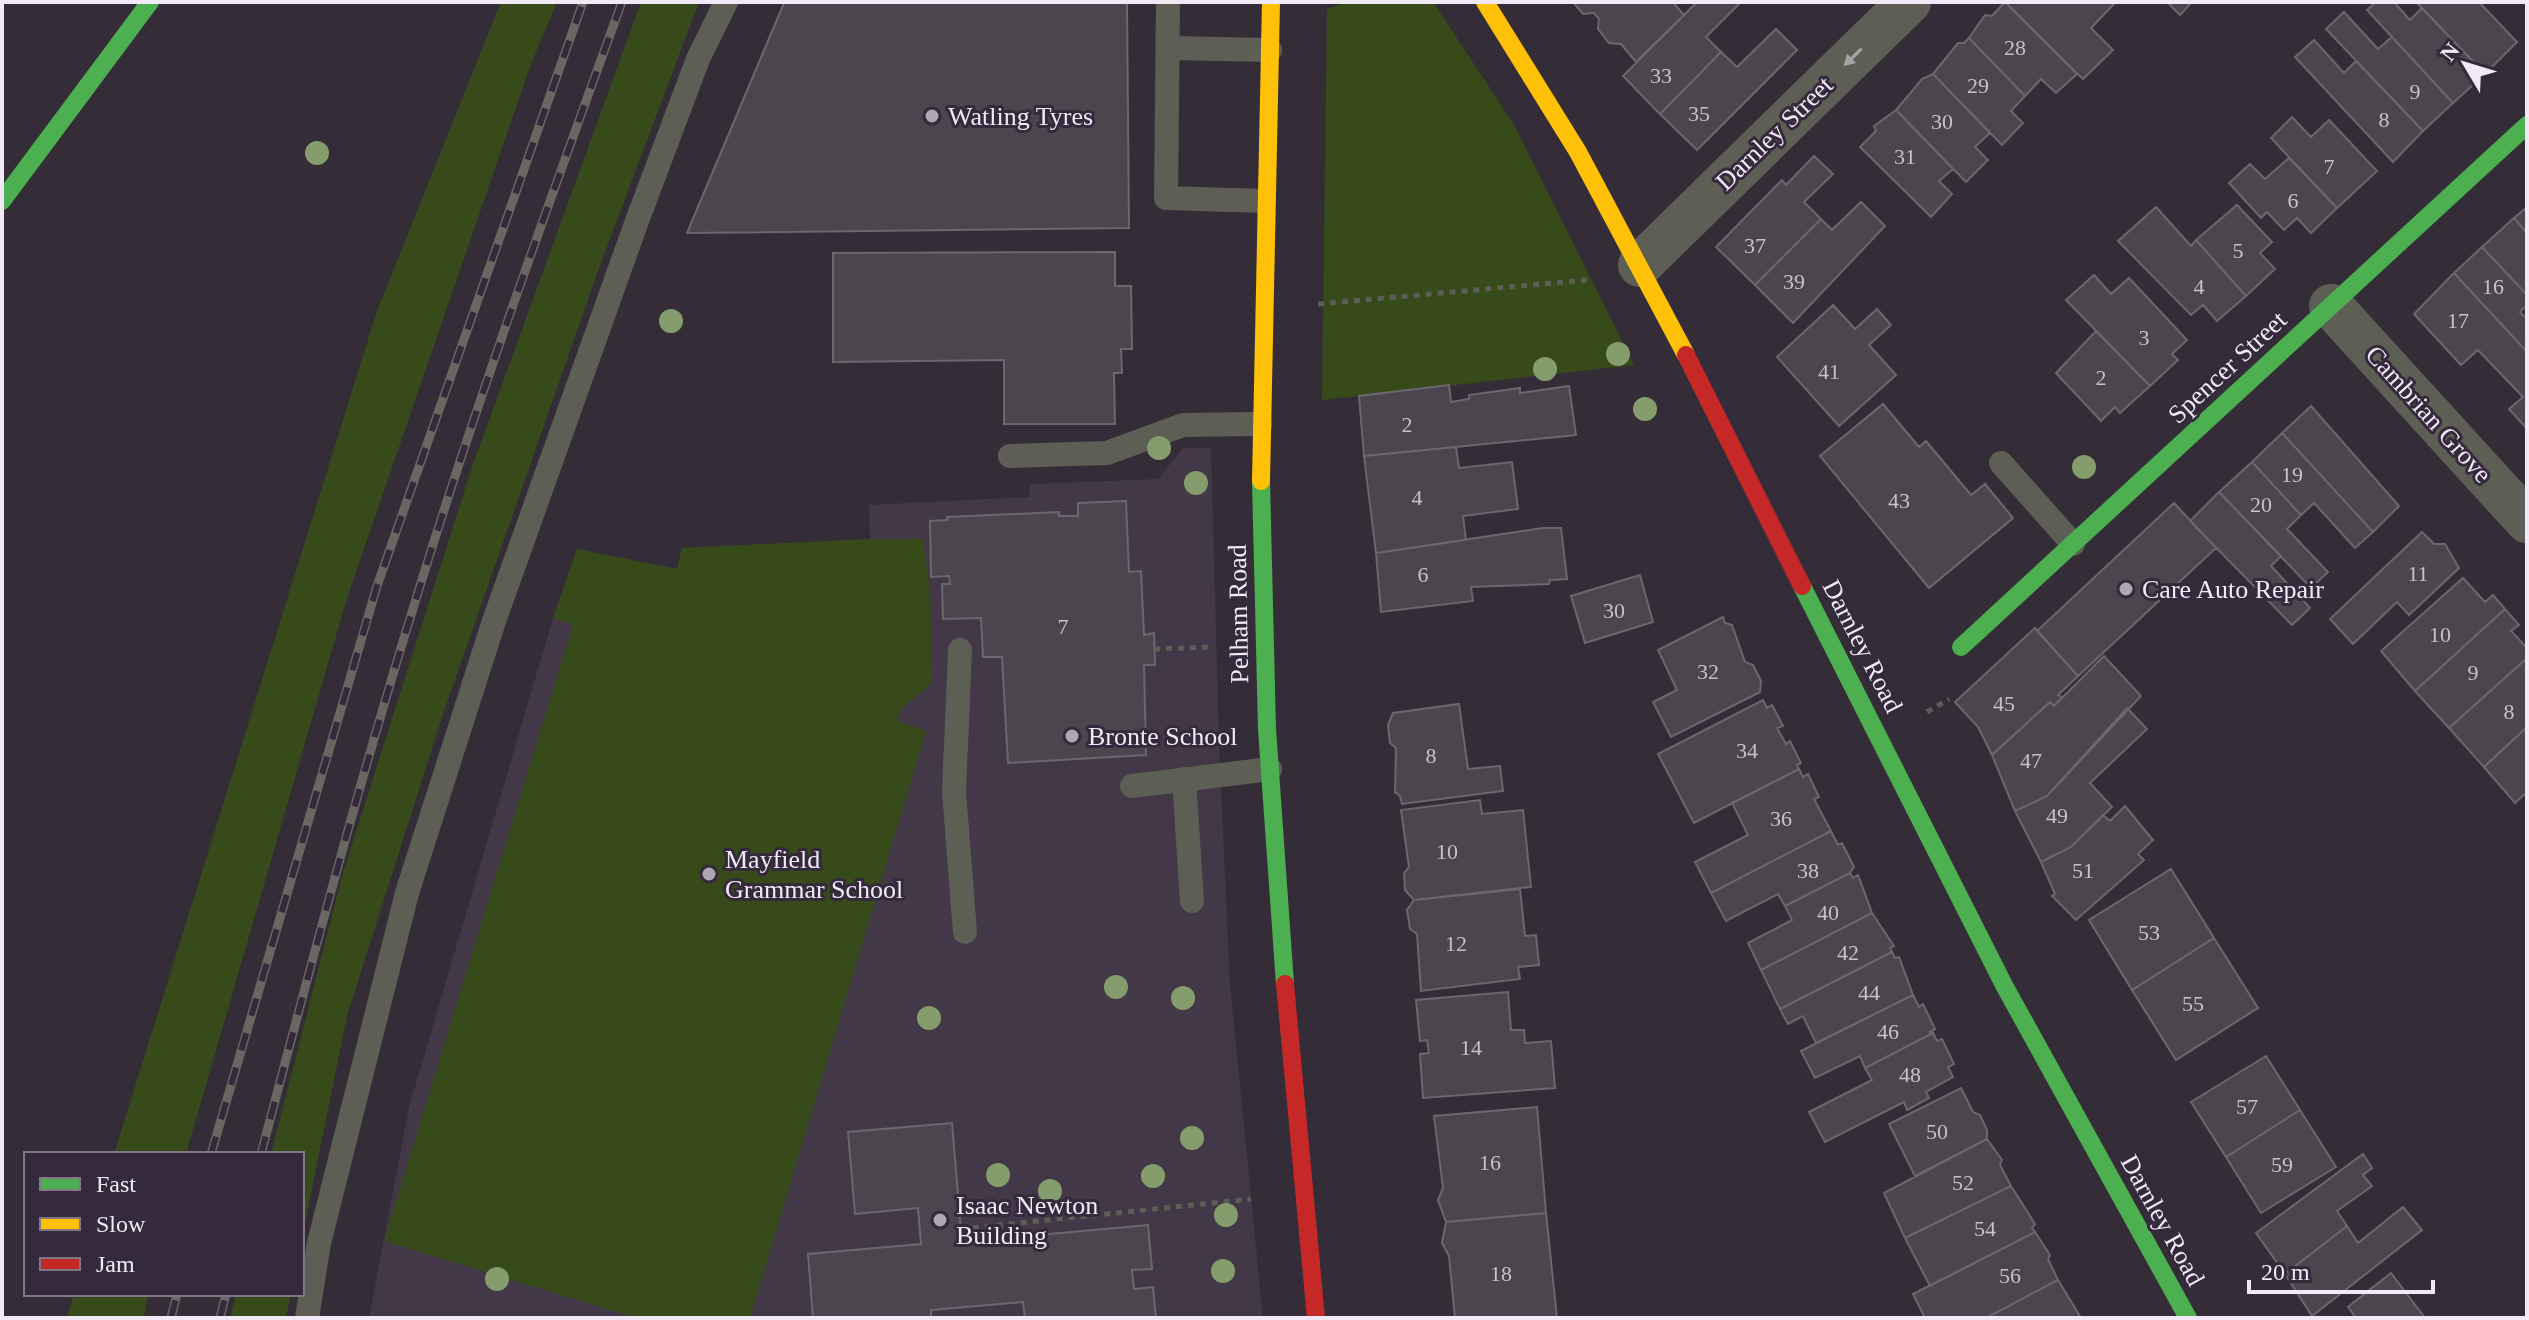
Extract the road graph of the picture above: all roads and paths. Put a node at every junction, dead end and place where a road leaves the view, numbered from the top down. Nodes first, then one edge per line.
1 (150, 2) edge
2 (726, 2) edge
3 (1168, 2) edge
4 (1271, 2) edge
5 (1485, 2) edge
6 (1909, 2) edge
7 (1168, 48) junction
8 (1270, 50) junction
9 (2527, 125) edge
10 (2, 201) edge
11 (1264, 201) junction
12 (1640, 265) junction
13 (1589, 280) dead end
14 (1313, 290) dead end
15 (2331, 306) junction
16 (1260, 424) junction
17 (1010, 456) dead end
18 (2001, 463) dead end
19 (2527, 521) edge
20 (2073, 544) junction
21 (1961, 647) joint
22 (960, 650) dead end
23 (1961, 688) dead end
24 (1950, 699) junction
25 (1880, 738) junction
26 (1270, 769) junction
27 (1184, 779) junction
28 (1132, 786) dead end
29 (1192, 901) dead end
30 (965, 932) dead end
31 (1305, 1193) junction
32 (961, 1229) dead end
33 (307, 1318) edge
34 (1316, 1318) edge
35 (2188, 1318) edge

1 - 10 street
2 - 33 lane
3 - 7 lane
4 - 8 street, Pelham Road
5 - 12 street, Darnley Road
6 -> 12 street, Darnley Street
7 - 8 lane
7 - 11 lane
8 - 11 street, Pelham Road
9 - 15 street, Spencer Street
11 - 16 street, Pelham Road
12 - 25 street, Darnley Road
13 - 14 path
15 - 19 street, Cambrian Grove
15 - 20 street, Spencer Street
16 - 17 lane
16 - 26 street, Pelham Road
18 - 20 lane
20 - 21 street, Spencer Street
21 - 24 path
22 - 30 lane
23 - 24 path
24 - 25 path
25 - 35 street, Darnley Road
26 - 27 lane
26 - 31 street, Pelham Road
27 - 28 lane
27 - 29 lane
31 - 32 path
31 - 34 street, Pelham Road

